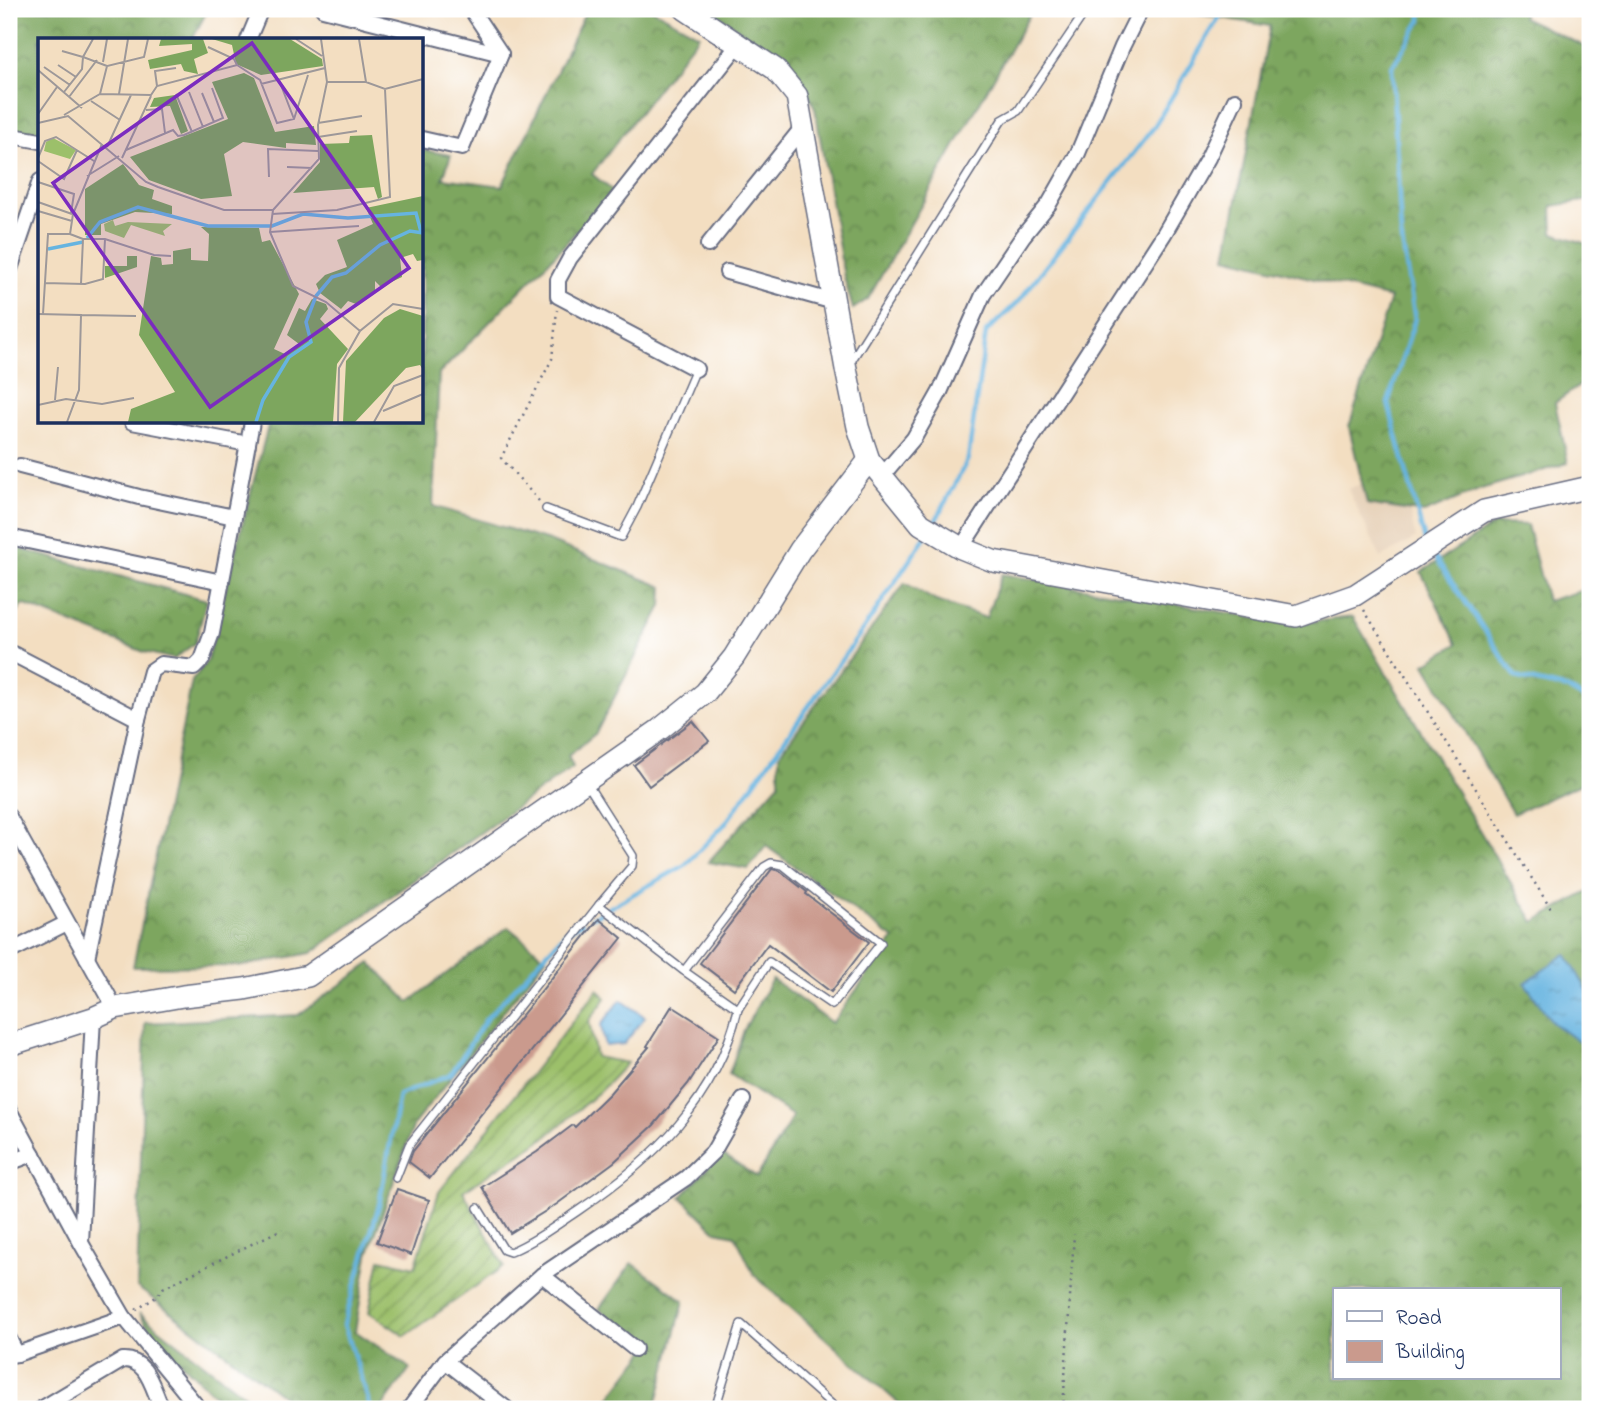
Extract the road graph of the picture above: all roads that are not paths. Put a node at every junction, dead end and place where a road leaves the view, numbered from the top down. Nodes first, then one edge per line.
1 (261, 9) edge
2 (323, 9) edge
3 (471, 9) edge
4 (685, 9) edge
5 (1087, 9) edge
6 (1141, 9) edge
7 (249, 38) edge
8 (738, 44) junction
9 (501, 54) junction
10 (1235, 100) dead end
11 (803, 128) junction
12 (9, 139) edge
13 (424, 139) edge
14 (38, 141) edge
15 (38, 186) edge
16 (708, 245) dead end
17 (13, 246) edge
18 (9, 272) edge
19 (727, 272) dead end
20 (834, 302) junction
21 (696, 369) joint
22 (846, 369) junction
23 (143, 424) edge
24 (252, 424) edge
25 (248, 444) junction
26 (20, 466) dead end
27 (875, 469) junction
28 (1590, 487) edge
29 (545, 509) road end
30 (234, 517) junction
31 (9, 537) edge
32 (961, 548) junction
33 (222, 582) junction
34 (9, 660) edge
35 (138, 719) junction
36 (586, 782) junction
37 (9, 817) edge
38 (598, 905) junction
39 (67, 923) junction
40 (9, 952) edge
41 (87, 958) junction
42 (684, 971) junction
43 (115, 1008) junction
44 (738, 1009) junction
45 (93, 1018) junction
46 (9, 1045) edge
47 (743, 1100) dead end
48 (9, 1110) edge
49 (33, 1154) junction
50 (9, 1163) edge
51 (396, 1178) dead end
52 (478, 1208) dead end
53 (81, 1243) junction
54 (542, 1275) junction
55 (124, 1317) junction
56 (9, 1339) edge
57 (635, 1349) dead end
58 (13, 1355) edge
59 (445, 1361) junction
60 (41, 1409) edge
61 (167, 1409) edge
62 (198, 1409) edge
63 (409, 1409) edge
64 (507, 1409) edge
65 (715, 1409) edge
66 (837, 1409) edge

1 - 7 street
2 - 9 street
3 - 9 street
4 - 8 street
5 - 22 lane
6 - 27 street
8 - 11 street
8 - 21 street
9 - 13 street
10 - 32 street
11 - 16 street
11 - 20 street
12 - 14 street
15 - 17 street
17 - 18 street
19 - 20 street
20 - 22 street
21 - 29 lane
22 - 27 street
23 - 25 street
24 - 25 street
25 - 30 street
26 - 30 street
27 - 32 street
27 - 36 street
28 - 32 street
30 - 33 street
31 - 33 street
33 - 35 street
34 - 35 street
35 - 41 street
36 - 38 lane
36 - 43 street
37 - 39 street
38 - 42 lane
38 - 51 lane
39 - 40 street
39 - 41 street
41 - 43 street
42 - 44 lane
42 - 44 lane
43 - 45 street
44 - 52 lane
45 - 46 street
45 - 53 street
47 - 54 street
48 - 49 street
49 - 50 street
49 - 53 street
53 - 55 street
54 - 57 street
54 - 59 street
55 - 58 street
55 - 62 street
56 - 58 street
59 - 63 street
59 - 64 street
60 - 61 street
65 - 66 lane

